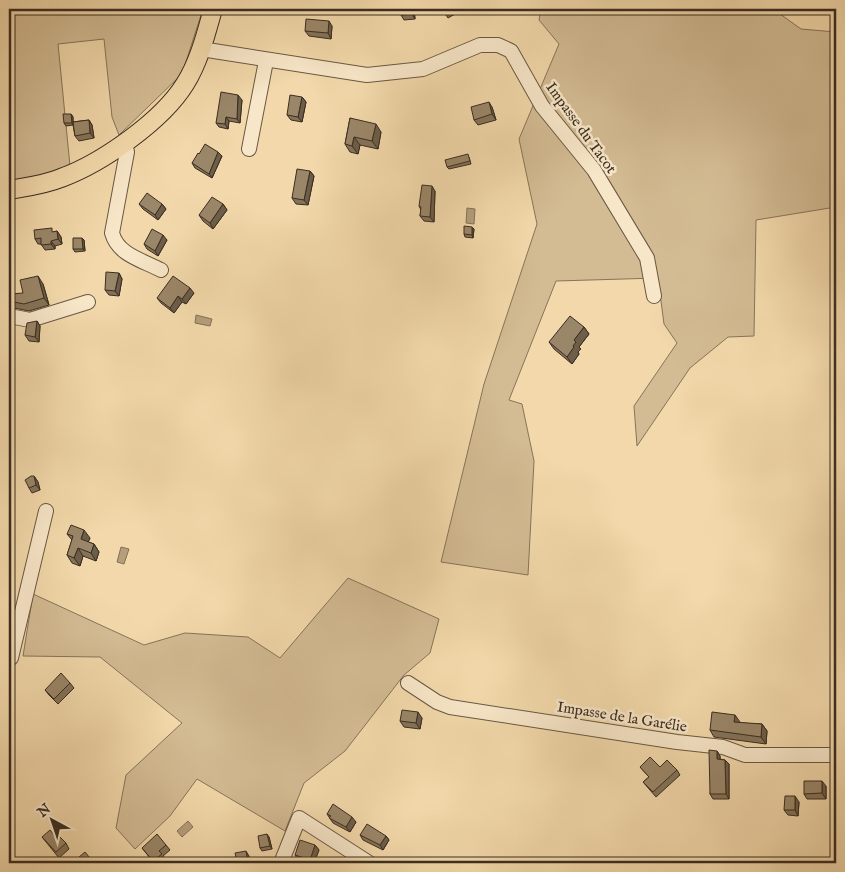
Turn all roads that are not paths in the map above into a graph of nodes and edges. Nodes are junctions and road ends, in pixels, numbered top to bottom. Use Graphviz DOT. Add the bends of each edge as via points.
graph roads {
  1 [pos="213,9"];
  2 [pos="201,49"];
  3 [pos="266,61"];
  4 [pos="124,142"];
  5 [pos="249,148"];
  6 [pos="9,190"];
  7 [pos="161,270"];
  8 [pos="654,296"];
  9 [pos="88,302"];
  10 [pos="9,316"];
  11 [pos="46,511"];
  12 [pos="9,659"];
  13 [pos="408,682"];
  14 [pos="836,755"];
  15 [pos="282,863"];
  16 [pos="369,863"];
  1 -- 2 [label="main road"];
  2 -- 3 [label="street, Impasse du Tacot"];
  2 -- 4 [label="main road" via="177,96 154,121"];
  3 -- 5 [label="street"];
  3 -- 8 [label="street, Impasse du Tacot" via="367,75 423,69 480,45 498,45 511,51 542,106 594,170 648,258"];
  4 -- 6 [label="main road" via="61,178"];
  4 -- 7 [label="street" via="127,152 112,232 114,240 122,250"];
  9 -- 10 [label="street" via="30,320"];
  11 -- 12 [label="street"];
  13 -- 14 [label="street, Impasse de la Garélie" via="450,707 723,747 745,755"];
  15 -- 16 [label="street" via="299,818"];
}
